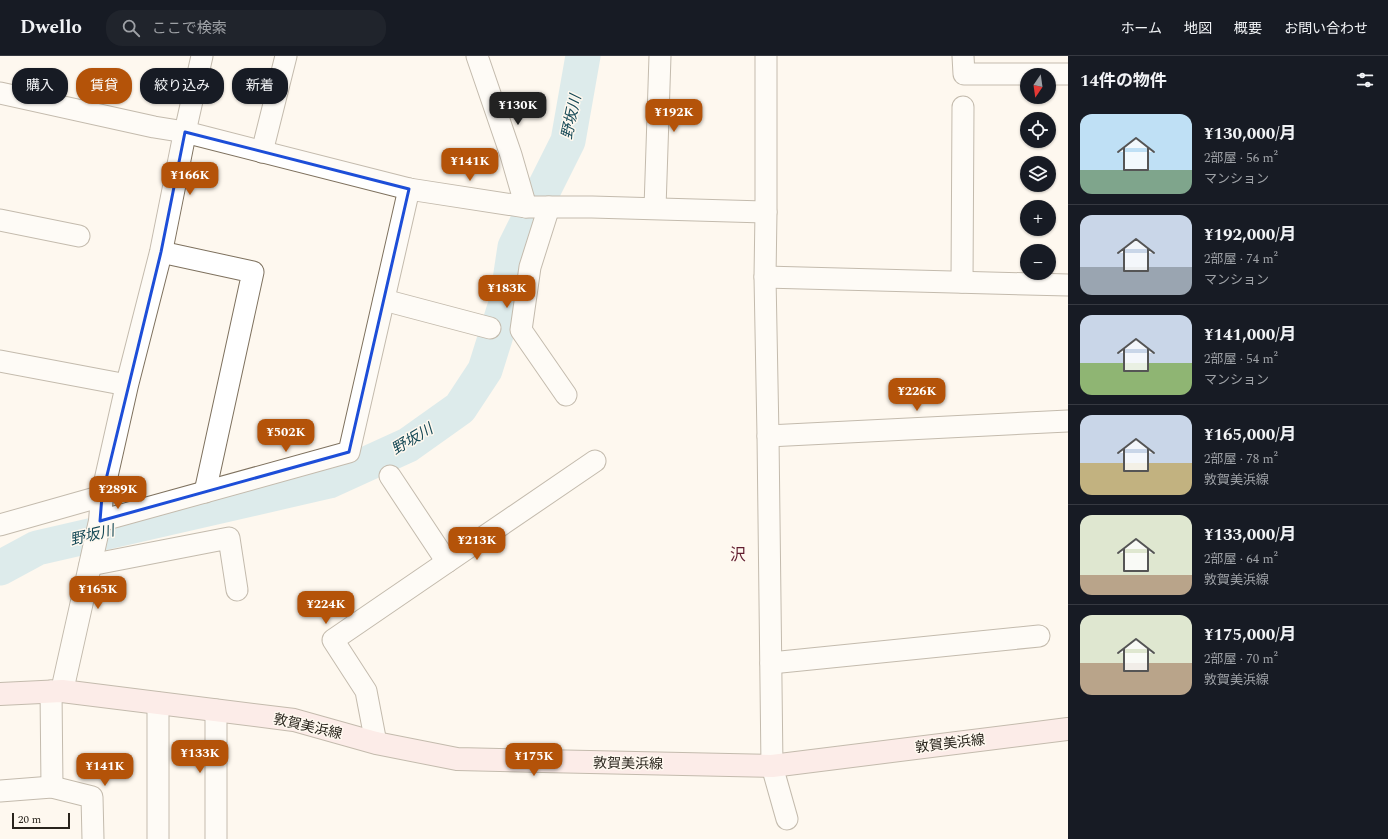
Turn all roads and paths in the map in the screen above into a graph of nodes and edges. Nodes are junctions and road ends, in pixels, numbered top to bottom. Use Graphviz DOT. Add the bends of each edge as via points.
graph roads {
  1 [pos="202,56"];
  2 [pos="286,56"];
  3 [pos="477,56"];
  4 [pos="660,56"];
  5 [pos="766,56"];
  6 [pos="963,56"];
  7 [pos="1068,74"];
  8 [pos="0,93"];
  9 [pos="963,107"];
  10 [pos="185,132"];
  11 [pos="262,152"];
  12 [pos="408,189"];
  13 [pos="549,207"];
  14 [pos="526,208"];
  15 [pos="655,208"];
  16 [pos="766,212"];
  17 [pos="0,220"];
  18 [pos="79,236"];
  19 [pos="161,252"];
  20 [pos="765,277"];
  21 [pos="962,282"];
  22 [pos="1068,285"];
  23 [pos="384,300"];
  24 [pos="490,328"];
  25 [pos="0,361"];
  26 [pos="127,385"];
  27 [pos="566,395"];
  28 [pos="1068,421"];
  29 [pos="768,436"];
  30 [pos="595,461"];
  31 [pos="390,476"];
  32 [pos="205,492"];
  33 [pos="102,496"];
  34 [pos="100,521"];
  35 [pos="0,525"];
  36 [pos="447,562"];
  37 [pos="90,565"];
  38 [pos="237,590"];
  39 [pos="1039,636"];
  40 [pos="771,663"];
  41 [pos="57,691"];
  42 [pos="0,694"];
  43 [pos="158,703"];
  44 [pos="216,710"];
  45 [pos="1068,729"];
  46 [pos="376,743"];
  47 [pos="772,766"];
  48 [pos="52,787"];
  49 [pos="0,791"];
  50 [pos="787,819"];
  51 [pos="92,839"];
  52 [pos="158,839"];
  53 [pos="216,839"];
  1 -- 10 [label="street"];
  2 -- 11 [label="street"];
  3 -- 14 [label="street"];
  4 -- 15 [label="street"];
  5 -- 16 [label="street"];
  6 -- 7 [label="street" via="964,74"];
  8 -- 10 [label="street"];
  9 -- 21 [label="street"];
  10 -- 11 [label="street"];
  10 -- 19 [label="street"];
  11 -- 12 [label="street"];
  12 -- 14 [label="street"];
  12 -- 23 [label="street"];
  13 -- 14 [label="street"];
  13 -- 15 [label="street"];
  13 -- 27 [label="street" via="530,267 521,330"];
  15 -- 16 [label="street"];
  16 -- 20 [label="street"];
  17 -- 18 [label="street"];
  19 -- 26 [label="street"];
  19 -- 32 [label="street" via="253,272"];
  20 -- 21 [label="street"];
  20 -- 29 [label="street"];
  21 -- 22 [label="street"];
  23 -- 24 [label="street"];
  23 -- 32 [label="street" via="349,452"];
  25 -- 26 [label="street"];
  26 -- 33 [label="street"];
  28 -- 29 [label="street"];
  29 -- 40 [label="street"];
  30 -- 36 [label="street"];
  31 -- 36 [label="street"];
  32 -- 34 [label="street"];
  33 -- 34 [label="street"];
  33 -- 35 [label="street"];
  34 -- 37 [label="street"];
  36 -- 46 [label="street" via="333,640 366,691"];
  37 -- 38 [label="street" via="229,538"];
  37 -- 41 [label="street"];
  39 -- 40 [label="street"];
  40 -- 47 [label="street"];
  41 -- 42 [label="main road, 敦賀美浜線"];
  41 -- 43 [label="main road, 敦賀美浜線"];
  41 -- 48 [label="street"];
  43 -- 44 [label="main road, 敦賀美浜線"];
  43 -- 52 [label="street"];
  44 -- 46 [label="main road, 敦賀美浜線" via="294,720"];
  44 -- 53 [label="street"];
  45 -- 47 [label="main road, 敦賀美浜線"];
  46 -- 47 [label="main road, 敦賀美浜線" via="456,759"];
  47 -- 50 [label="street"];
  48 -- 49 [label="street"];
  48 -- 51 [label="street" via="92,798"];
}
